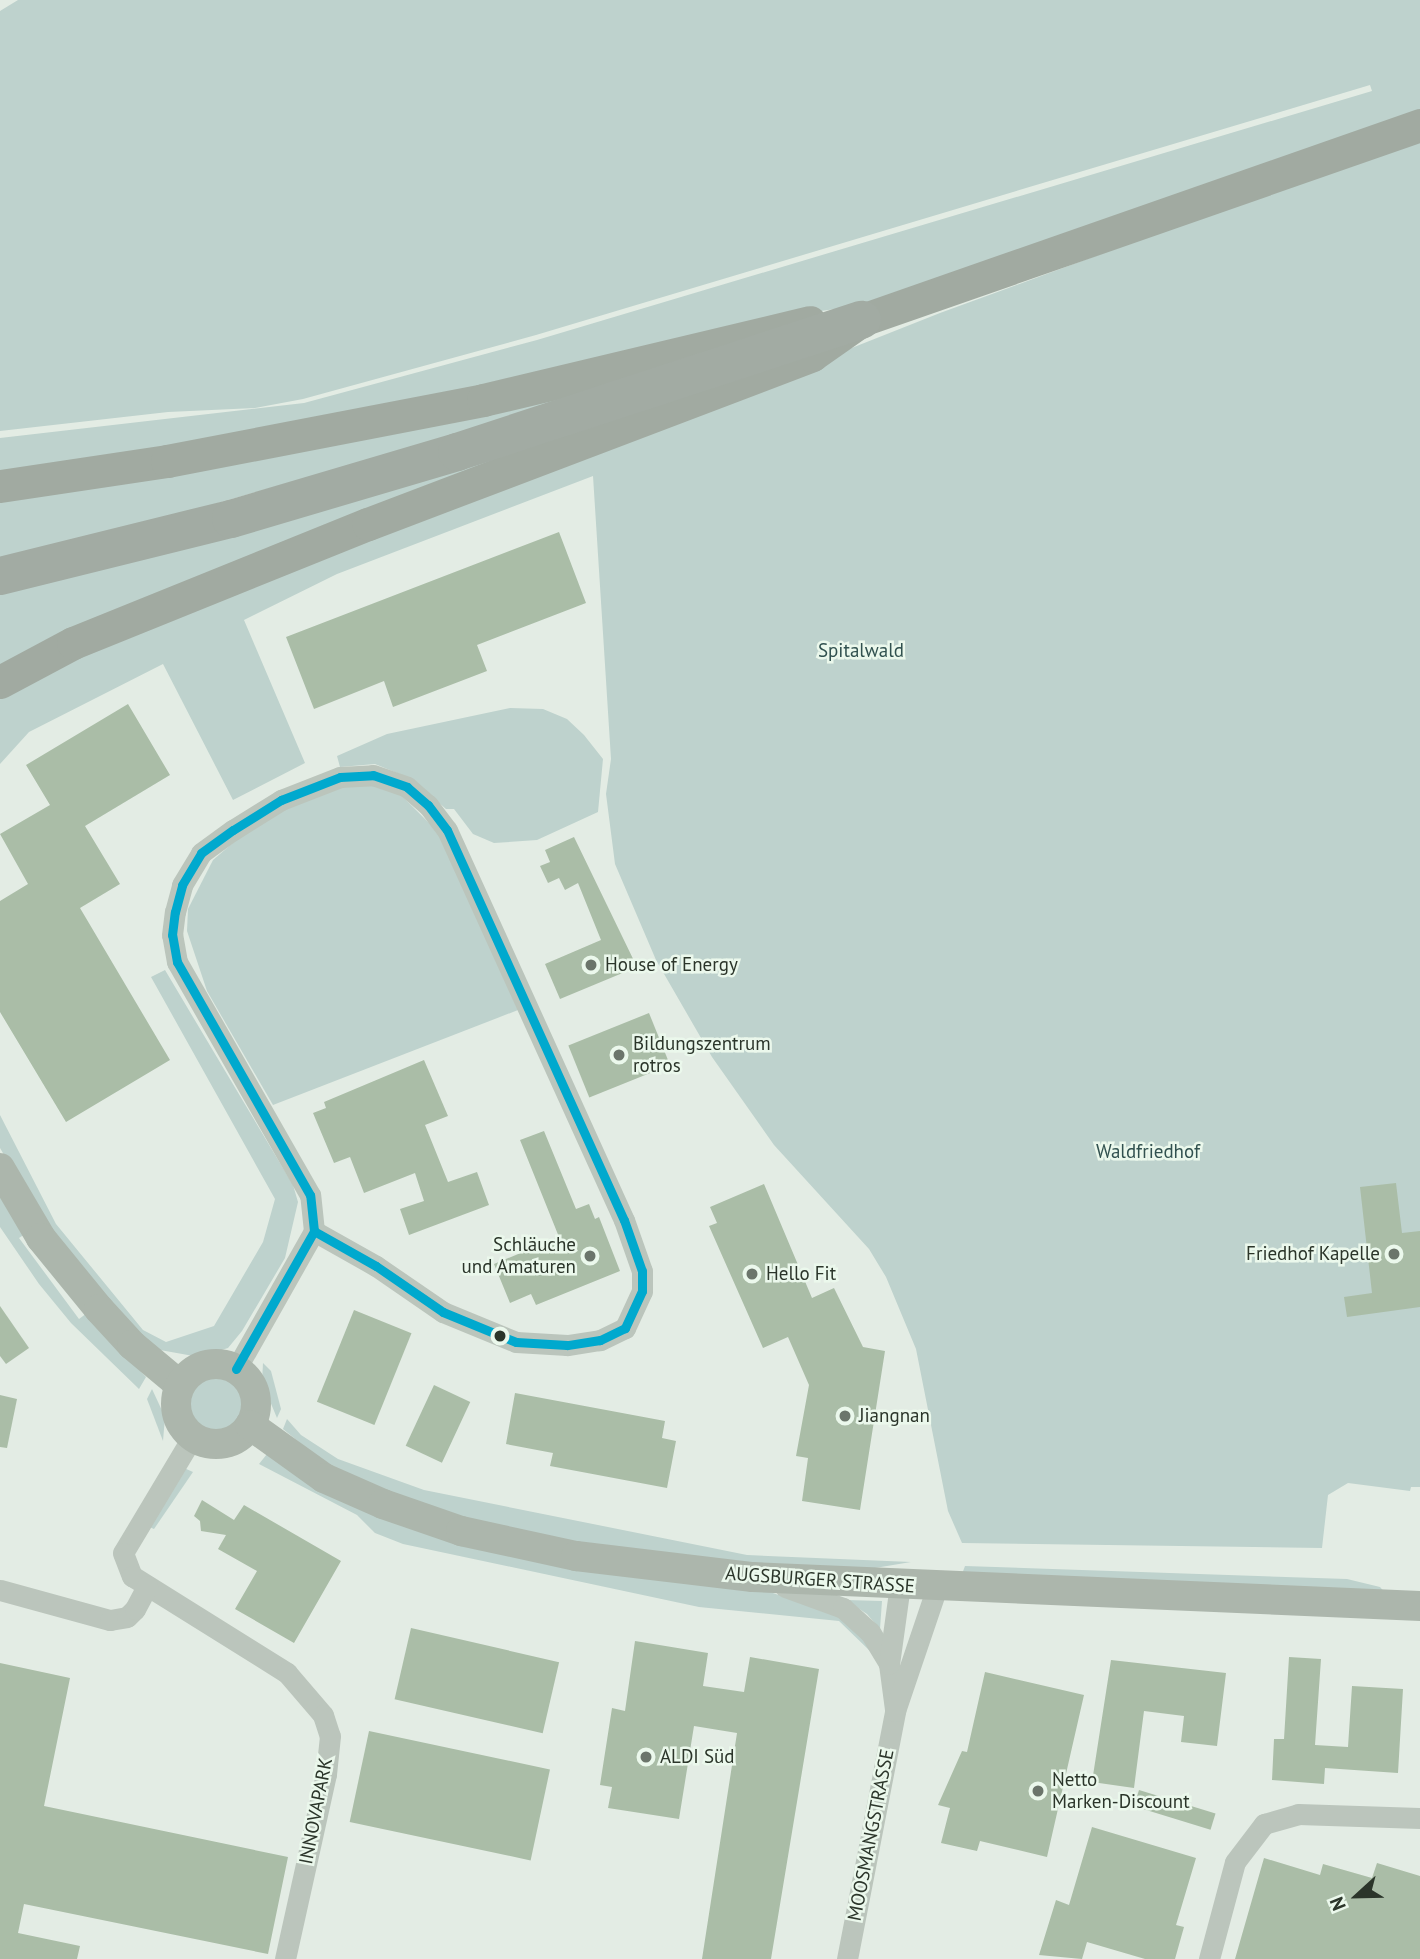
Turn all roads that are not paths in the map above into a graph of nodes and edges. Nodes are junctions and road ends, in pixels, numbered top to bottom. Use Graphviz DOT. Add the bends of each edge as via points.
graph roads {
  1 [pos="1420,125"];
  2 [pos="862,320"];
  3 [pos="0,486"];
  4 [pos="0,576"];
  5 [pos="0,682"];
  6 [pos="0,1168"];
  7 [pos="314,1231"];
  8 [pos="236,1369"];
  9 [pos="180,1385"];
  10 [pos="250,1424"];
  11 [pos="193,1436"];
  12 [pos="753,1577"];
  13 [pos="900,1585"];
  14 [pos="147,1586"];
  15 [pos="937,1587"];
  16 [pos="0,1590"];
  17 [pos="1420,1606"];
  18 [pos="889,1664"];
  19 [pos="895,1711"];
  20 [pos="1420,1818"];
  21 [pos="285,1959"];
  22 [pos="847,1959"];
  23 [pos="1209,1959"];
  1 -- 2 [label="main road"];
  2 -- 3 [label="main road" via="803,322 456,406 167,461"];
  2 -- 4 [label="highway" via="457,452 231,519"];
  2 -- 5 [label="main road" via="812,355 355,529 73,643"];
  6 -- 9 [label="main road" via="41,1238 99,1309 132,1345"];
  7 -- 7 [label="street" via="310,1195 177,962 172,935 182,885 201,853 281,800 340,776 373,775 407,788 447,830 620,1209 636,1252 642,1291 625,1328 600,1340 567,1345 516,1342 443,1312"];
  7 -- 8 [label="street"];
  8 -- 9 [label="main road" via="205,1365"];
  8 -- 10 [label="main road" via="255,1394"];
  9 -- 11 [label="main road" via="177,1413"];
  10 -- 11 [label="main road" via="239,1437 224,1443"];
  10 -- 12 [label="main road, AUGSBURGER STRASSE" via="324,1478 461,1531 576,1556"];
  11 -- 14 [label="street, INNOVAPARK" via="123,1553 132,1576"];
  12 -- 13 [label="main road, AUGSBURGER STRASSE"];
  12 -- 18 [label="street, MOOSMANGSTRASSE" via="843,1608 870,1632"];
  13 -- 15 [label="main road, AUGSBURGER STRASSE"];
  13 -- 18 [label="street, MOOSMANGSTRASSE"];
  14 -- 16 [label="street" via="127,1617 110,1620"];
  14 -- 21 [label="street, INNOVAPARK" via="287,1673 323,1715 330,1735 326,1774"];
  15 -- 17 [label="main road, AUGSBURGER STRASSE"];
  15 -- 19 [label="street, MOOSMANGSTRASSE"];
  18 -- 19 [label="street, MOOSMANGSTRASSE"];
  19 -- 22 [label="street, MOOSMANGSTRASSE"];
  20 -- 23 [label="street" via="1298,1814 1264,1824 1235,1862"];
}
